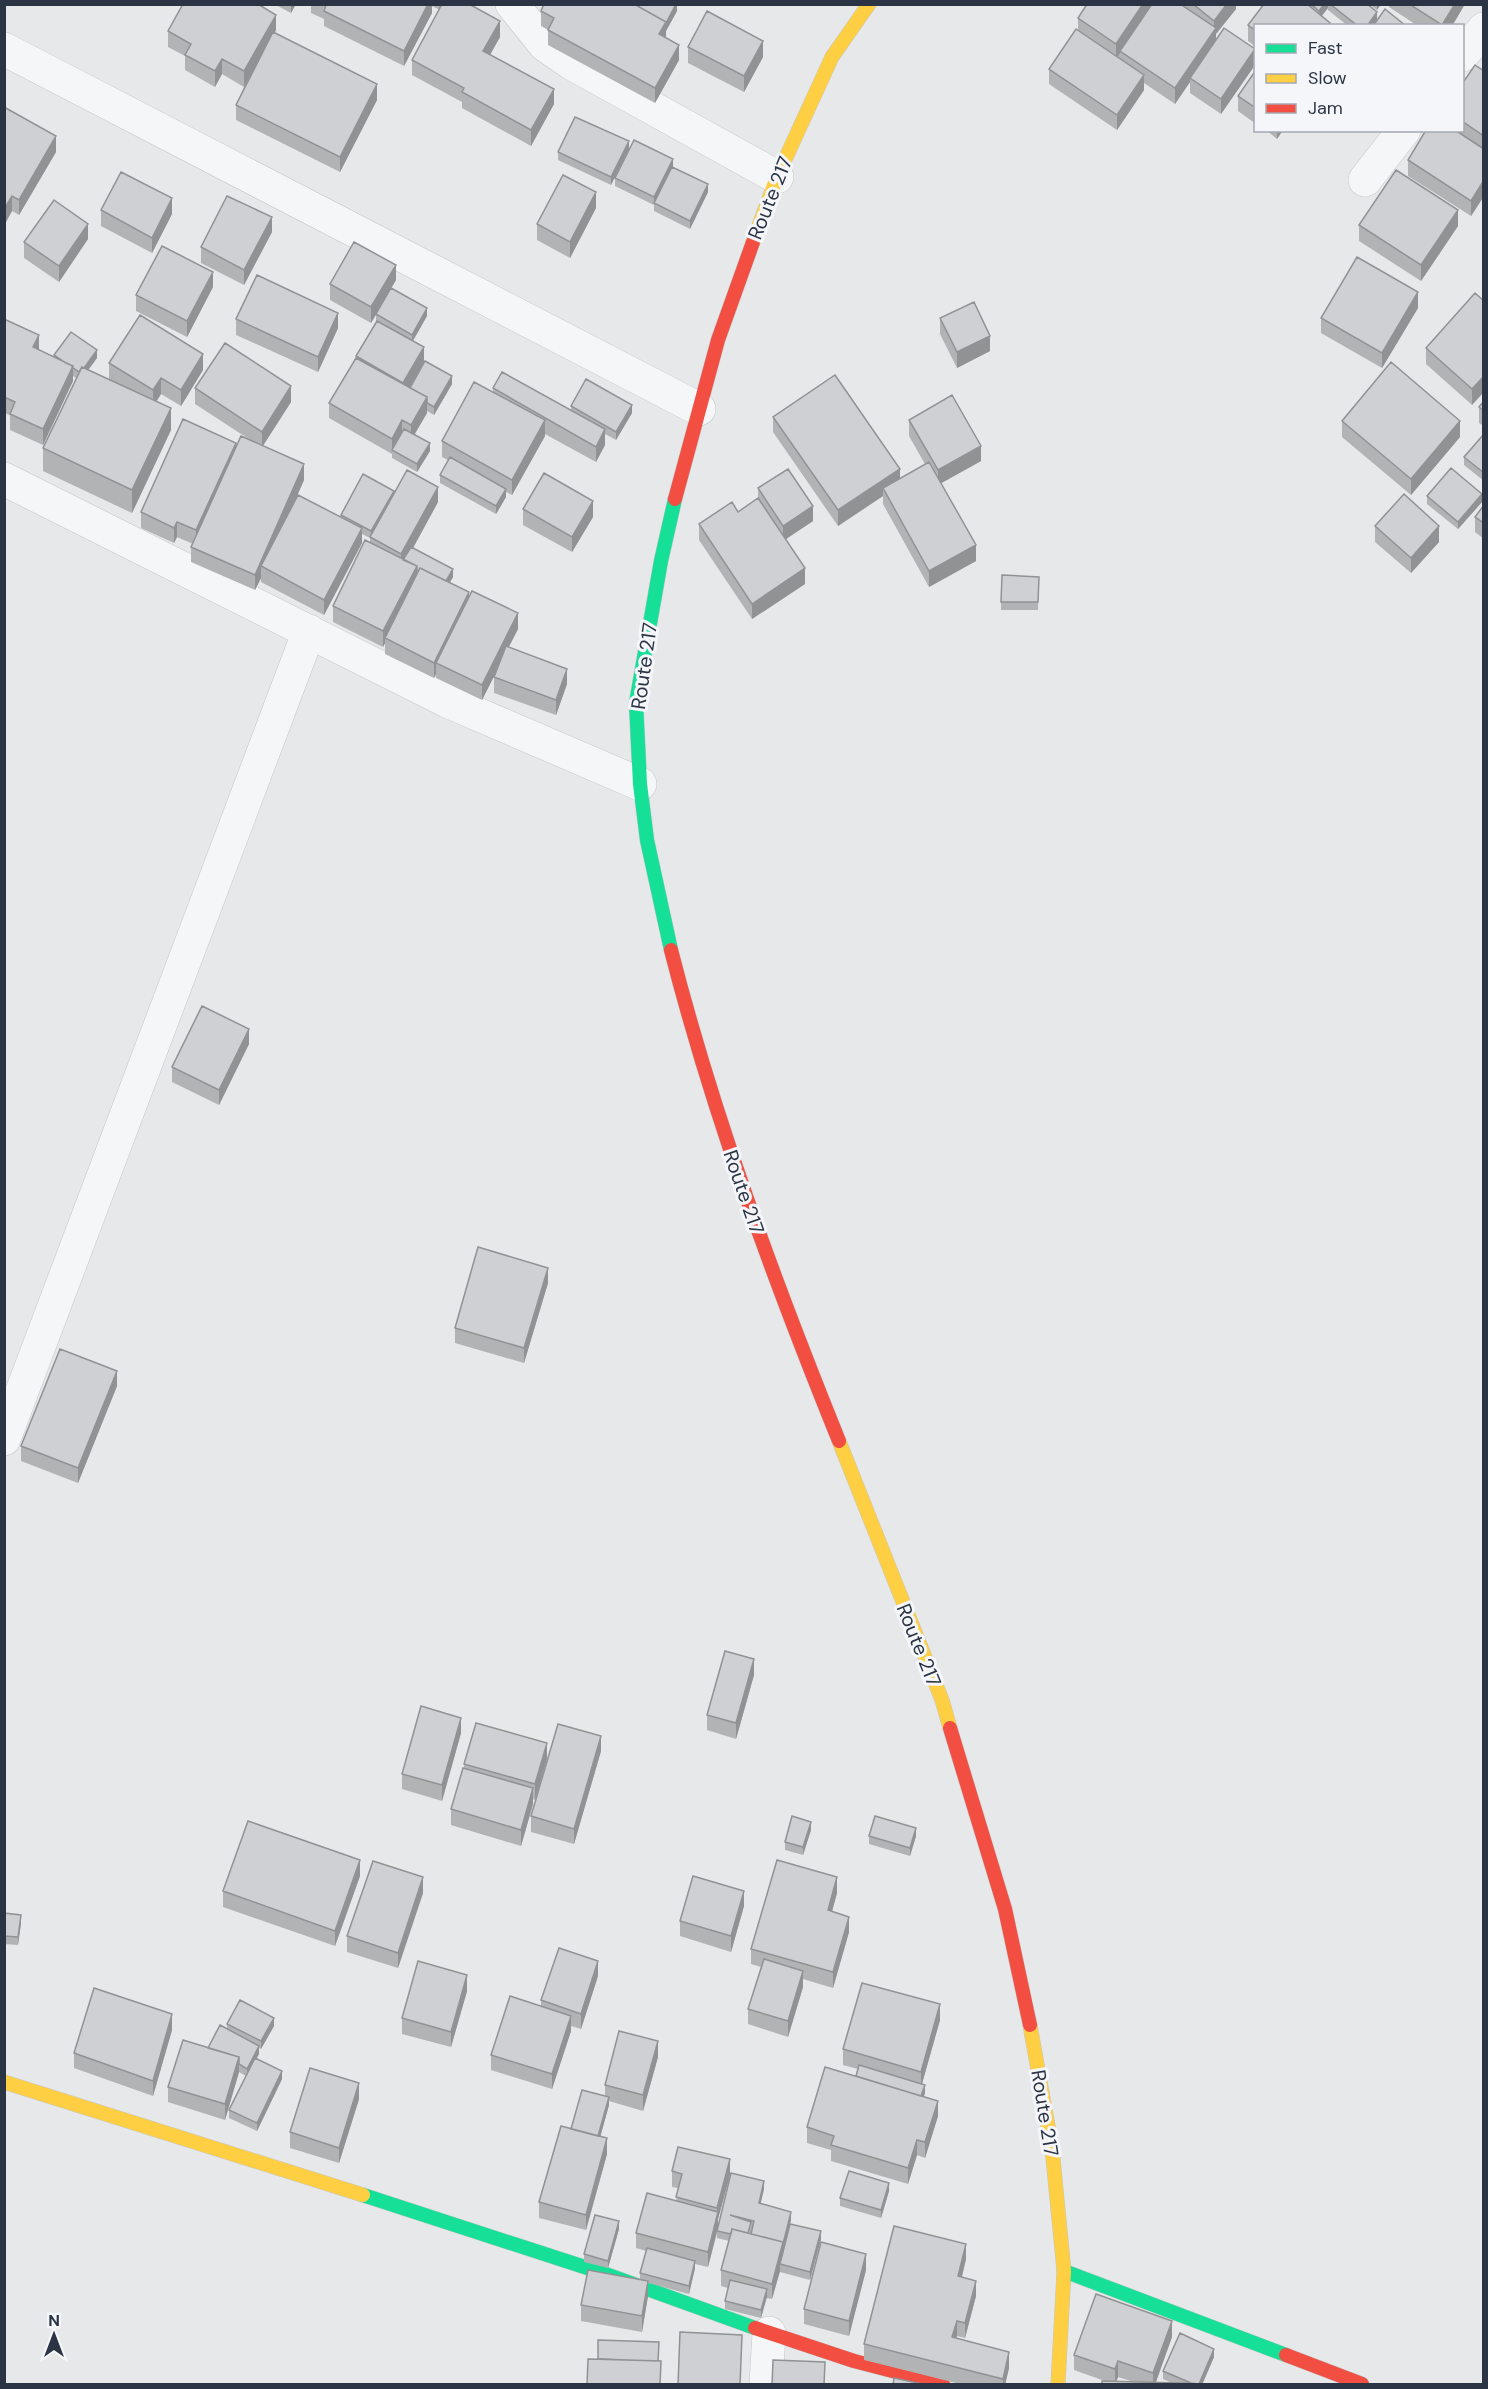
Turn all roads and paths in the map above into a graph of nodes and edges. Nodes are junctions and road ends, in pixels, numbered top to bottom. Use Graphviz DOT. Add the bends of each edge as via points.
graph roads {
  1 [pos="512,4"];
  2 [pos="869,4"];
  3 [pos="4,49"];
  4 [pos="1402,132"];
  5 [pos="777,177"];
  6 [pos="1365,180"];
  7 [pos="699,409"];
  8 [pos="4,479"];
  9 [pos="309,631"];
  10 [pos="640,784"];
  11 [pos="4,1439"];
  12 [pos="4,2082"];
  13 [pos="1064,2271"];
  14 [pos="769,2333"];
  15 [pos="766,2385"];
  16 [pos="943,2385"];
  17 [pos="1058,2385"];
  18 [pos="1362,2385"];
  1 -- 5 [label="street" via="545,45 571,63"];
  2 -- 5 [label="main road, Route 217" via="832,57"];
  3 -- 7 [label="street"];
  4 -- 6 [label="street"];
  5 -- 7 [label="main road, Route 217" via="722,330"];
  7 -- 10 [label="main road, Route 217" via="663,550 636,703"];
  8 -- 9 [label="street"];
  9 -- 10 [label="street" via="447,701"];
  9 -- 11 [label="street"];
  10 -- 13 [label="main road, Route 217" via="662,915 692,1033 735,1168 778,1289 942,1700 1005,1909 1052,2148"];
  12 -- 14 [label="main road" via="603,2273"];
  13 -- 17 [label="main road, Route 217"];
  13 -- 18 [label="main road"];
  14 -- 15 [label="street"];
  14 -- 16 [label="main road"];
}
